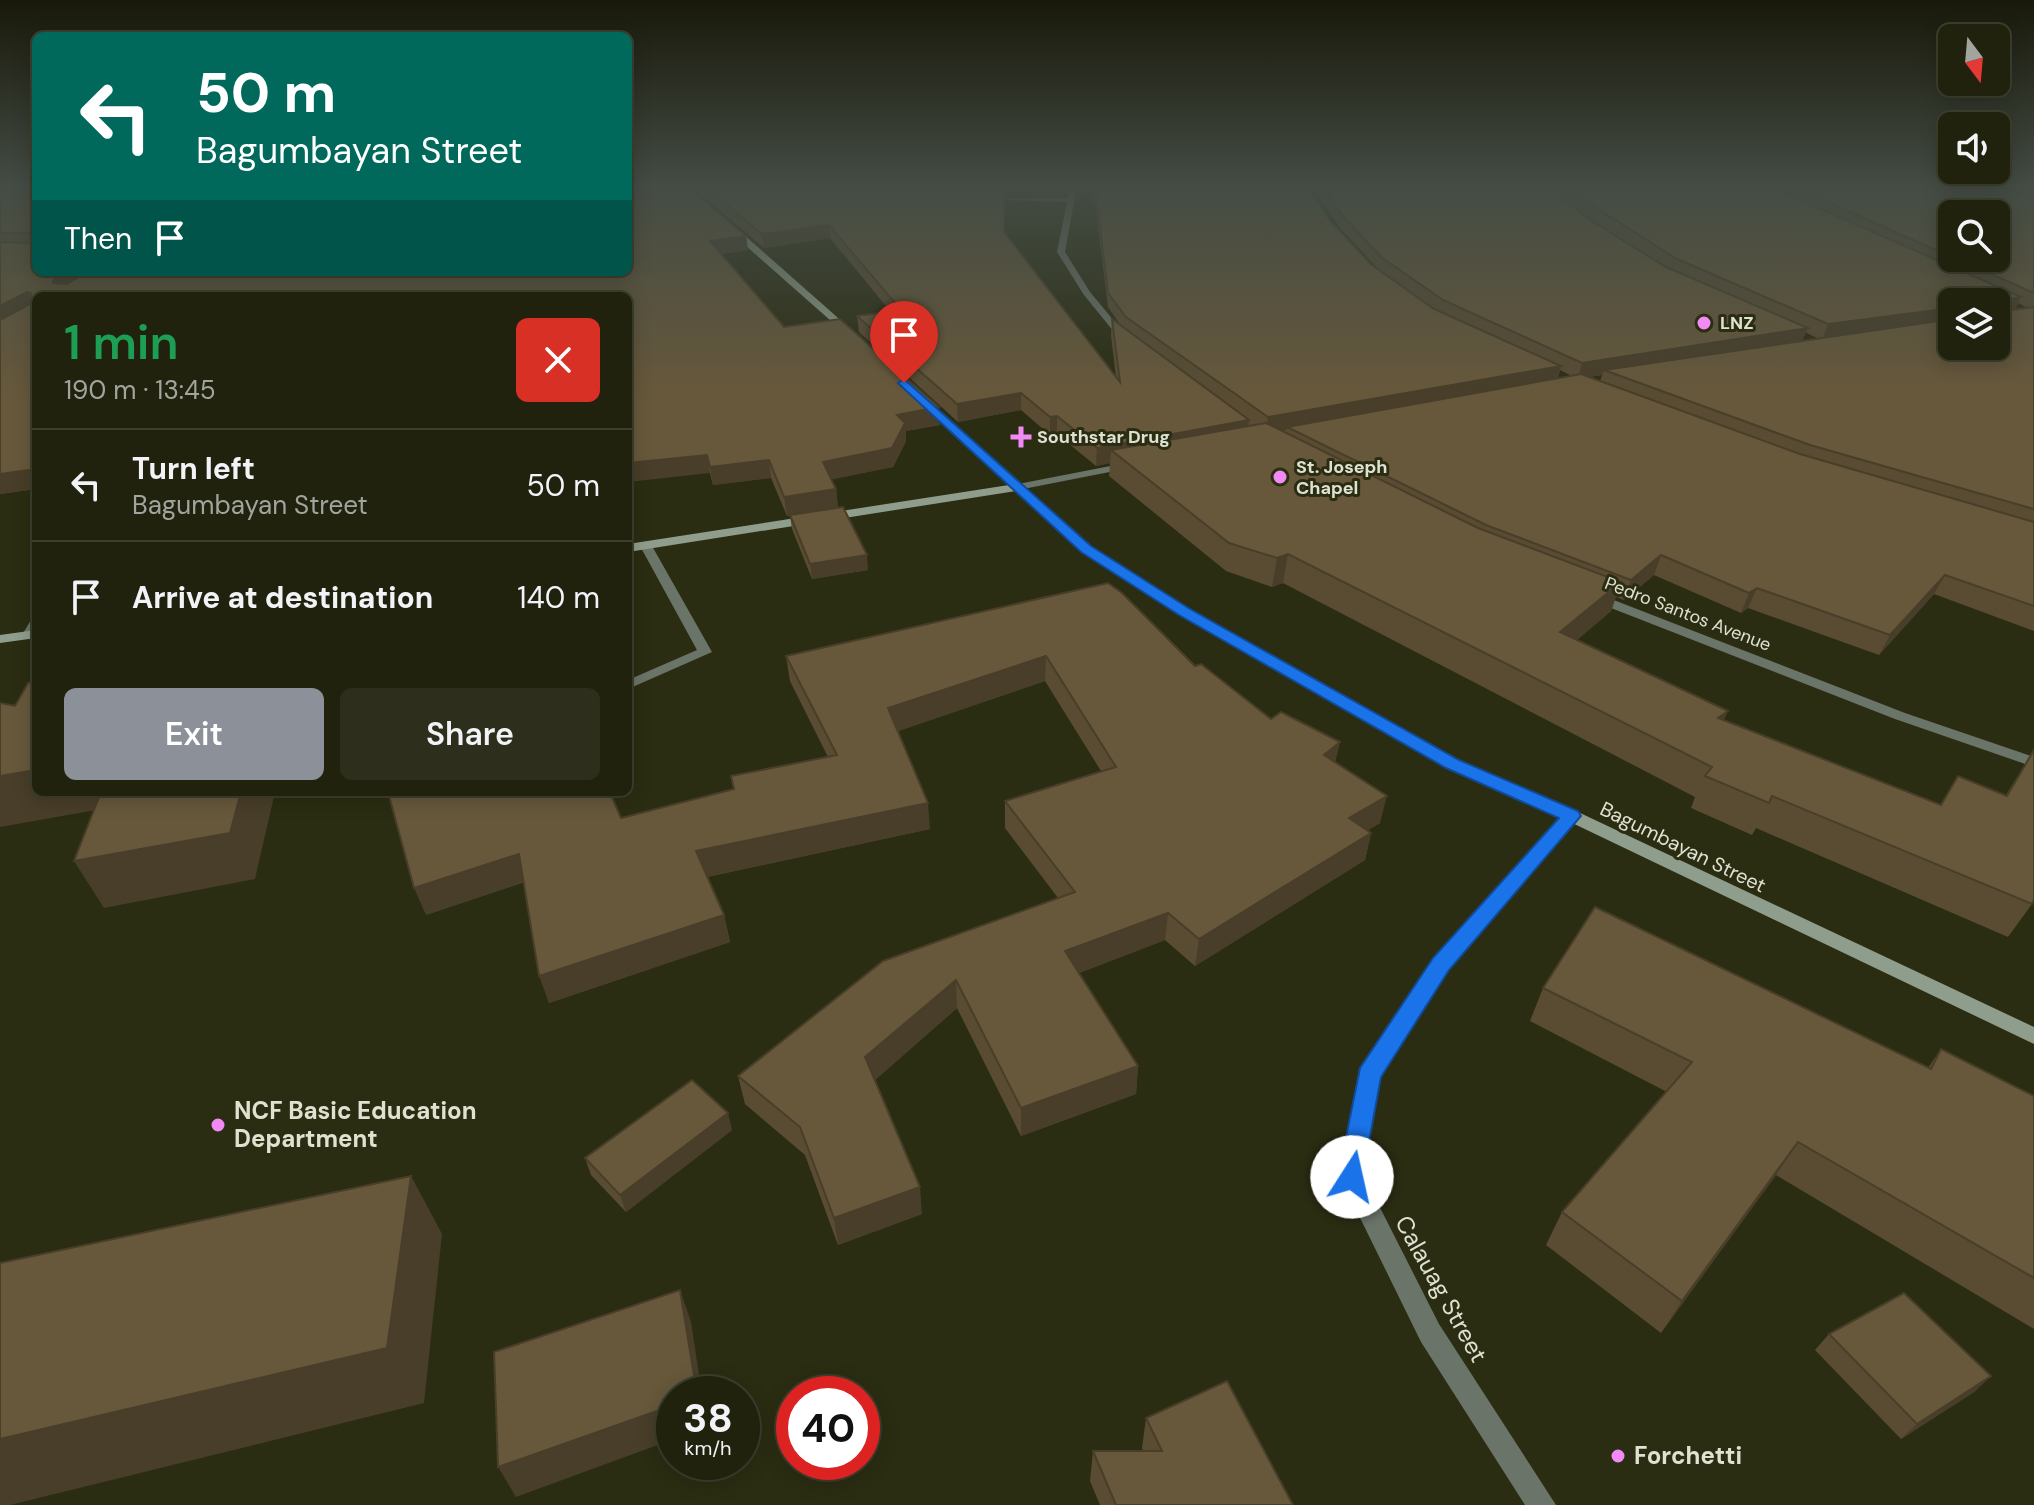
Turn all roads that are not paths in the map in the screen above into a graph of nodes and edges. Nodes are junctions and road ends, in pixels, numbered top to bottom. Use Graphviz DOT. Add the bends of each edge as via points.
graph roads {
  1 [pos="762,255"];
  2 [pos="1063,255"];
  3 [pos="859,342"];
  4 [pos="1131,344"];
  5 [pos="915,393"];
  6 [pos="1137,464"];
  7 [pos="1018,487"];
  8 [pos="646,546"];
  9 [pos="632,548"];
  10 [pos="1578,590"];
  11 [pos="32,631"];
  12 [pos="0,639"];
  13 [pos="632,683"];
  14 [pos="2034,762"];
  15 [pos="1572,816"];
  16 [pos="2034,1036"];
  17 [pos="1542,1505"];
  1 -- 3 [label="main road"];
  2 -- 4 [label="street" via="1103,314"];
  5 -- 7 [label="main road, Bagumbayan Street"];
  6 -- 7 [label="street"];
  7 -- 8 [label="main road"];
  7 -- 15 [label="main road, Bagumbayan Street" via="1086,549 1185,612 1453,764"];
  8 -- 9 [label="main road"];
  8 -- 13 [label="street" via="705,652"];
  10 -- 14 [label="street, Pedro Santos Avenue" via="1900,716"];
  11 -- 12 [label="main road"];
  15 -- 16 [label="main road, Bagumbayan Street"];
  15 -- 17 [label="street, Calauag Street" via="1441,964 1369,1075 1352,1177 1430,1333"];
}
